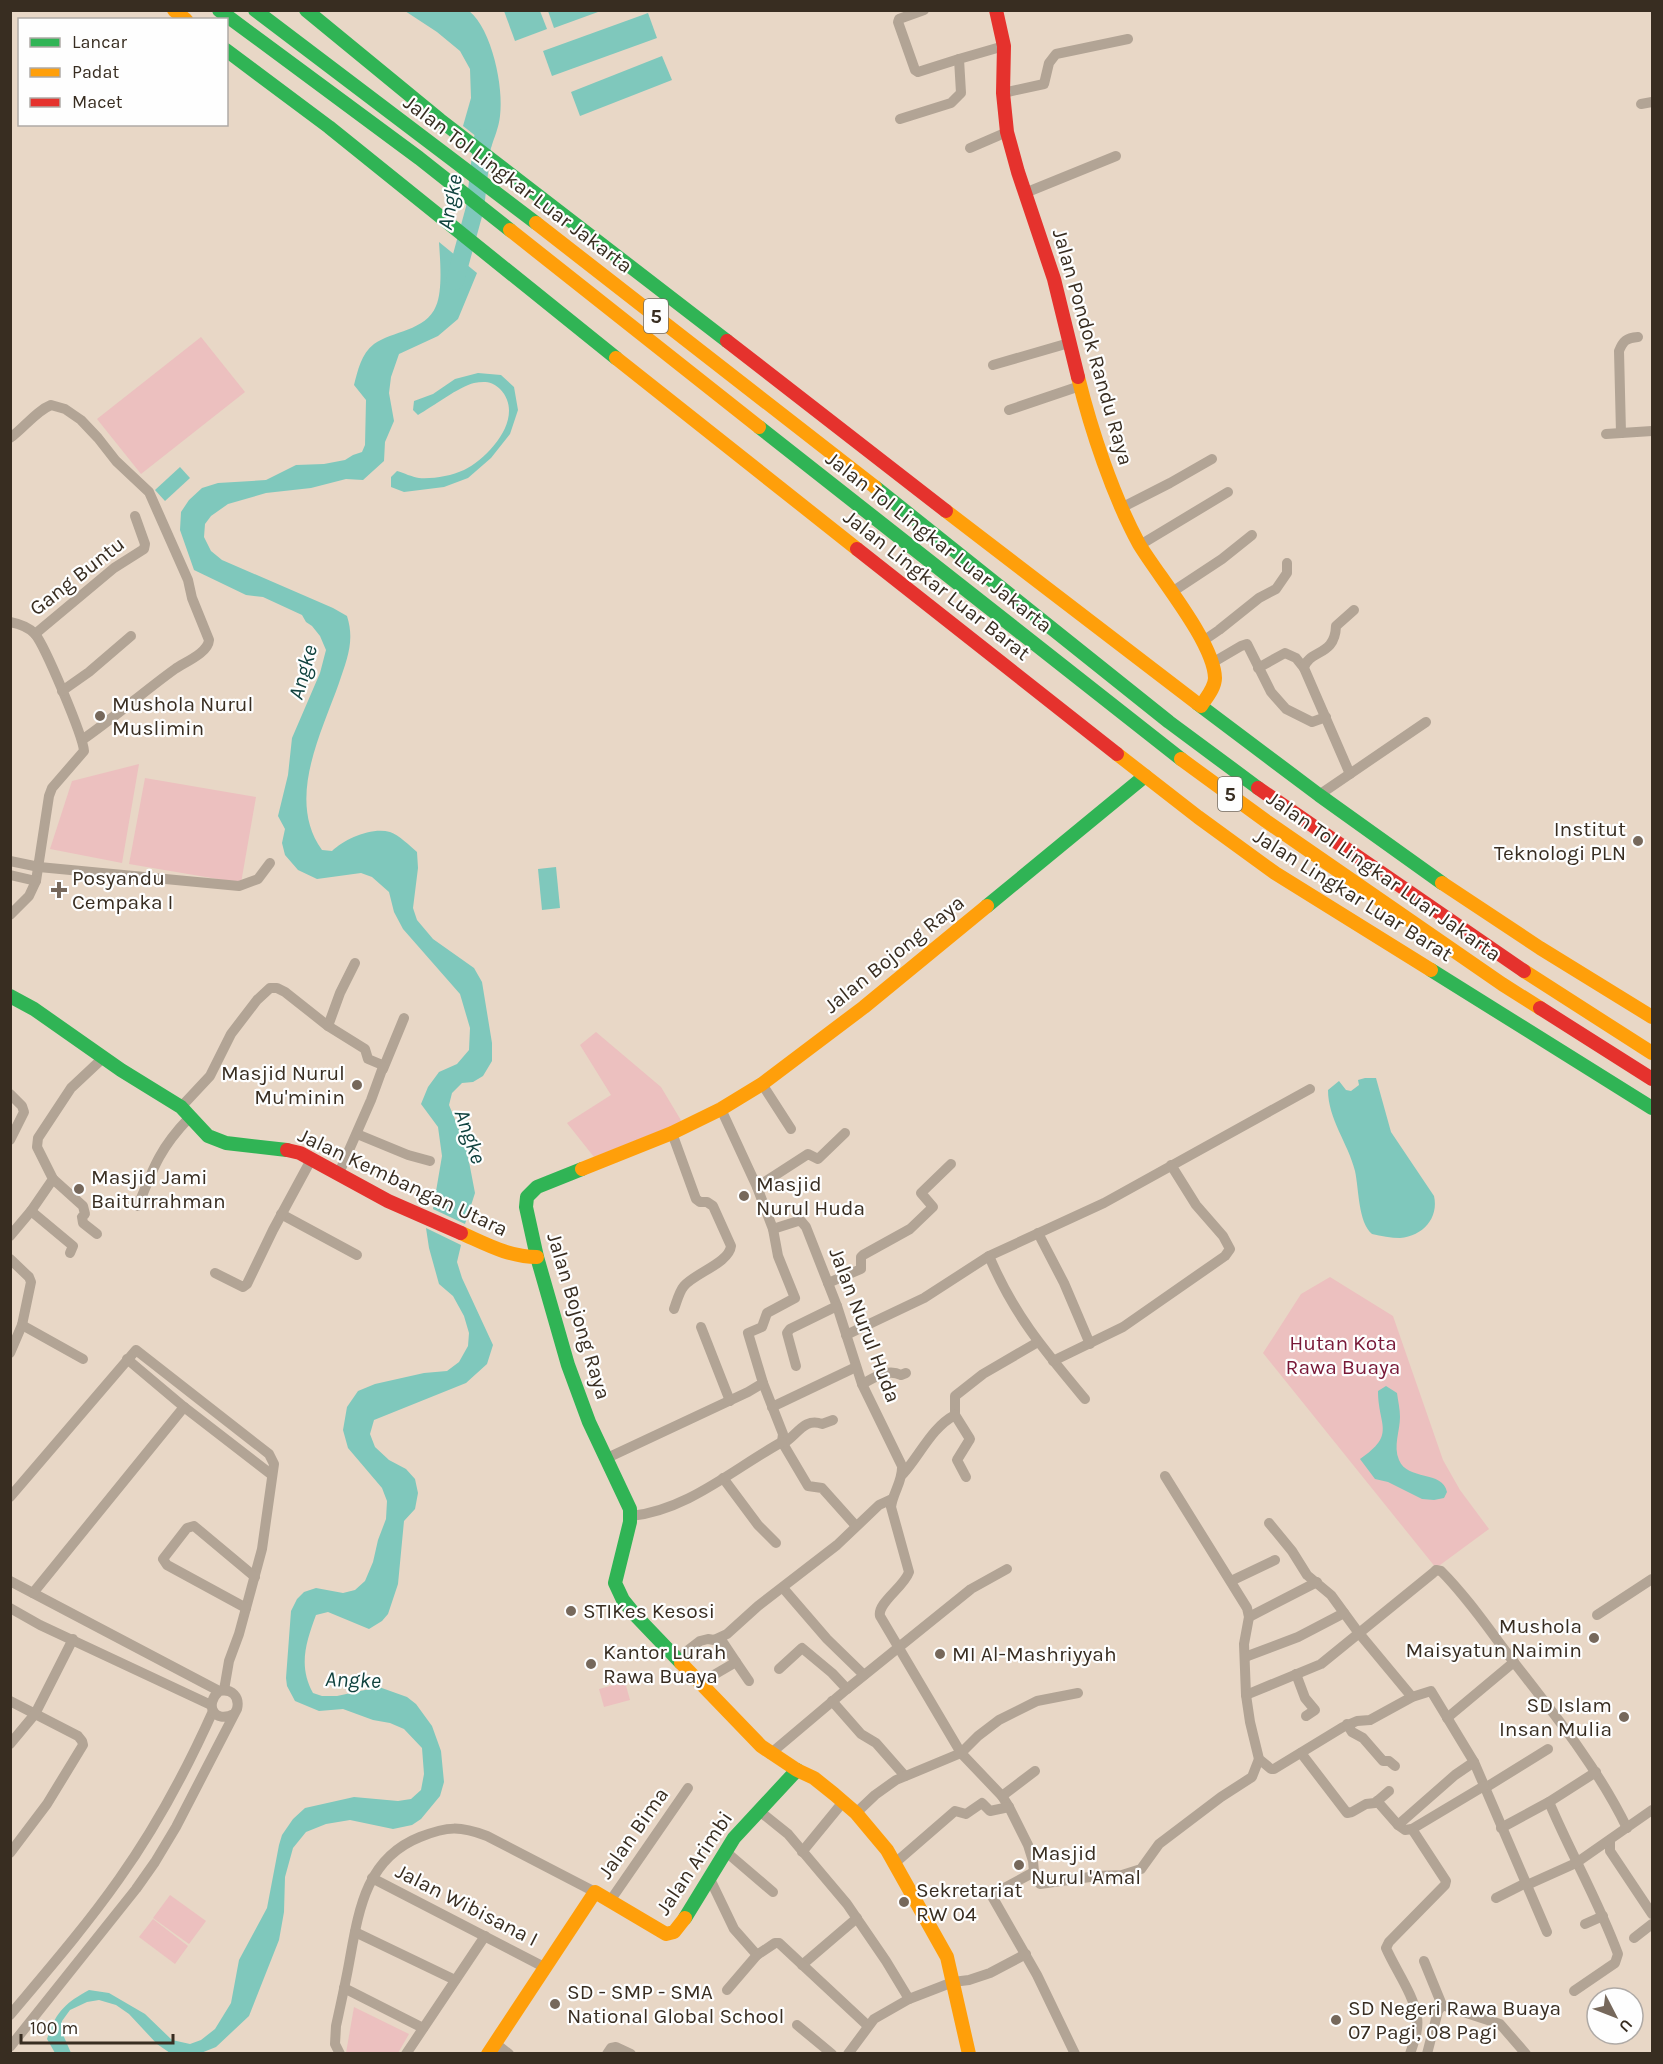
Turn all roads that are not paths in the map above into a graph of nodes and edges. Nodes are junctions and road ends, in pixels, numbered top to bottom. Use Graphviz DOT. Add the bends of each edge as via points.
graph roads {
  1 [pos="219,10"];
  2 [pos="255,10"];
  3 [pos="306,10"];
  4 [pos="924,10"];
  5 [pos="996,10"];
  6 [pos="1128,39"];
  7 [pos="1004,46"];
  8 [pos="228,51"];
  9 [pos="959,59"];
  10 [pos="1004,93"];
  11 [pos="1653,102"];
  12 [pos="1641,104"];
  13 [pos="900,119"];
  14 [pos="1007,132"];
  15 [pos="970,148"];
  16 [pos="1116,156"];
  17 [pos="1025,194"];
  18 [pos="1638,337"];
  19 [pos="1069,343"];
  20 [pos="993,365"];
  21 [pos="1080,386"];
  22 [pos="1009,410"];
  23 [pos="1653,430"];
  24 [pos="1621,433"];
  25 [pos="1606,434"];
  26 [pos="10,438"];
  27 [pos="1212,459"];
  28 [pos="1227,492"];
  29 [pos="1121,508"];
  30 [pos="135,516"];
  31 [pos="1252,535"];
  32 [pos="1140,545"];
  33 [pos="1287,563"];
  34 [pos="1172,592"];
  35 [pos="1354,610"];
  36 [pos="10,622"];
  37 [pos="35,634"];
  38 [pos="131,636"];
  39 [pos="1203,641"];
  40 [pos="1212,663"];
  41 [pos="1258,668"];
  42 [pos="1304,668"];
  43 [pos="62,690"];
  44 [pos="1202,706"];
  45 [pos="1326,717"];
  46 [pos="1426,722"];
  47 [pos="83,743"];
  48 [pos="1350,774"];
  49 [pos="1144,776"];
  50 [pos="1318,795"];
  51 [pos="10,861"];
  52 [pos="270,863"];
  53 [pos="39,867"];
  54 [pos="10,875"];
  55 [pos="36,881"];
  56 [pos="10,915"];
  57 [pos="355,963"];
  58 [pos="10,996"];
  59 [pos="1653,1017"];
  60 [pos="404,1018"];
  61 [pos="328,1026"];
  62 [pos="1653,1053"];
  63 [pos="103,1058"];
  64 [pos="383,1069"];
  65 [pos="1653,1079"];
  66 [pos="762,1084"];
  67 [pos="1310,1089"];
  68 [pos="10,1094"];
  69 [pos="181,1107"];
  70 [pos="1653,1108"];
  71 [pos="721,1109"];
  72 [pos="189,1118"];
  73 [pos="791,1129"];
  74 [pos="672,1133"];
  75 [pos="845,1133"];
  76 [pos="357,1134"];
  77 [pos="10,1140"];
  78 [pos="312,1158"];
  79 [pos="430,1161"];
  80 [pos="951,1164"];
  81 [pos="1171,1165"];
  82 [pos="339,1173"];
  83 [pos="53,1179"];
  84 [pos="757,1187"];
  85 [pos="138,1206"];
  86 [pos="32,1211"];
  87 [pos="281,1214"];
  88 [pos="13,1229"];
  89 [pos="773,1229"];
  90 [pos="1038,1233"];
  91 [pos="97,1234"];
  92 [pos="70,1253"];
  93 [pos="357,1255"];
  94 [pos="989,1256"];
  95 [pos="537,1257"];
  96 [pos="10,1259"];
  97 [pos="215,1273"];
  98 [pos="828,1283"];
  99 [pos="837,1306"];
  100 [pos="674,1309"];
  101 [pos="22,1325"];
  102 [pos="701,1327"];
  103 [pos="846,1335"];
  104 [pos="1038,1342"];
  105 [pos="1090,1344"];
  106 [pos="10,1353"];
  107 [pos="83,1359"];
  108 [pos="127,1359"];
  109 [pos="1053,1361"];
  110 [pos="796,1366"];
  111 [pos="856,1367"];
  112 [pos="906,1373"];
  113 [pos="763,1383"];
  114 [pos="862,1384"];
  115 [pos="1085,1399"];
  116 [pos="730,1401"];
  117 [pos="184,1407"];
  118 [pos="772,1407"];
  119 [pos="955,1415"];
  120 [pos="833,1420"];
  121 [pos="783,1443"];
  122 [pos="605,1459"];
  123 [pos="903,1474"];
  124 [pos="273,1475"];
  125 [pos="1165,1476"];
  126 [pos="966,1477"];
  127 [pos="723,1478"];
  128 [pos="893,1495"];
  129 [pos="10,1497"];
  130 [pos="631,1516"];
  131 [pos="1269,1523"];
  132 [pos="856,1526"];
  133 [pos="776,1543"];
  134 [pos="1275,1560"];
  135 [pos="1006,1569"];
  136 [pos="255,1577"];
  137 [pos="1653,1578"];
  138 [pos="10,1581"];
  139 [pos="1231,1581"];
  140 [pos="1317,1582"];
  141 [pos="783,1588"];
  142 [pos="33,1593"];
  143 [pos="10,1608"];
  144 [pos="246,1608"];
  145 [pos="1344,1613"];
  146 [pos="1597,1615"];
  147 [pos="1249,1617"];
  148 [pos="1358,1632"];
  149 [pos="720,1638"];
  150 [pos="73,1639"];
  151 [pos="898,1648"];
  152 [pos="678,1658"];
  153 [pos="1245,1658"];
  154 [pos="736,1662"];
  155 [pos="1514,1662"];
  156 [pos="779,1669"];
  157 [pos="1296,1674"];
  158 [pos="864,1675"];
  159 [pos="749,1681"];
  160 [pos="700,1683"];
  161 [pos="847,1689"];
  162 [pos="221,1690"];
  163 [pos="1078,1693"];
  164 [pos="1246,1695"];
  165 [pos="1412,1697"];
  166 [pos="10,1701"];
  167 [pos="832,1701"];
  168 [pos="212,1708"];
  169 [pos="35,1714"];
  170 [pos="234,1714"];
  171 [pos="1306,1716"];
  172 [pos="1447,1718"];
  173 [pos="1347,1724"];
  174 [pos="10,1744"];
  175 [pos="1548,1749"];
  176 [pos="961,1753"];
  177 [pos="1301,1753"];
  178 [pos="770,1754"];
  179 [pos="1259,1759"];
  180 [pos="1474,1762"];
  181 [pos="1395,1766"];
  182 [pos="798,1770"];
  183 [pos="1035,1771"];
  184 [pos="1596,1772"];
  185 [pos="905,1776"];
  186 [pos="1484,1787"];
  187 [pos="688,1788"];
  188 [pos="1389,1791"];
  189 [pos="1002,1796"];
  190 [pos="1377,1801"];
  191 [pos="843,1802"];
  192 [pos="1549,1802"];
  193 [pos="1009,1807"];
  194 [pos="758,1810"];
  195 [pos="1653,1810"];
  196 [pos="856,1813"];
  197 [pos="1398,1825"];
  198 [pos="1502,1828"];
  199 [pos="1627,1828"];
  200 [pos="1412,1829"];
  201 [pos="1610,1840"];
  202 [pos="725,1851"];
  203 [pos="802,1852"];
  204 [pos="10,1853"];
  205 [pos="895,1863"];
  206 [pos="1576,1863"];
  207 [pos="1034,1872"];
  208 [pos="710,1877"];
  209 [pos="372,1878"];
  210 [pos="1527,1884"];
  211 [pos="595,1892"];
  212 [pos="773,1892"];
  213 [pos="1496,1898"];
  214 [pos="610,1901"];
  215 [pos="1653,1914"];
  216 [pos="1603,1916"];
  217 [pos="857,1918"];
  218 [pos="1585,1924"];
  219 [pos="1653,1924"];
  220 [pos="355,1932"];
  221 [pos="1547,1932"];
  222 [pos="485,1936"];
  223 [pos="1635,1938"];
  224 [pos="1026,1954"];
  225 [pos="757,1955"];
  226 [pos="1424,1961"];
  227 [pos="802,1965"];
  228 [pos="544,1967"];
  229 [pos="455,1980"];
  230 [pos="953,1982"];
  231 [pos="344,1988"];
  232 [pos="727,1990"];
  233 [pos="1574,1991"];
  234 [pos="909,1999"];
  235 [pos="1442,2005"];
  236 [pos="10,2015"];
  237 [pos="797,2025"];
  238 [pos="867,2025"];
  239 [pos="423,2028"];
  240 [pos="10,2048"];
  241 [pos="491,2048"];
  242 [pos="1431,2053"];
  243 [pos="340,2054"];
  244 [pos="406,2054"];
  245 [pos="509,2054"];
  246 [pos="607,2054"];
  247 [pos="631,2054"];
  248 [pos="832,2054"];
  249 [pos="848,2054"];
  250 [pos="969,2054"];
  251 [pos="1075,2054"];
  252 [pos="1410,2054"];
  253 [pos="1526,2054"];
  1 -- 65 [label="main road, Jalan Tol Lingkar Luar Jakarta / 5" via="428,165 1155,740 1492,977"];
  2 -- 62 [label="main road, Jalan Tol Lingkar Luar Jakarta / 5" via="828,450 1250,783 1512,963"];
  3 -- 44 [label="main road" via="444,123"];
  4 -- 9 [label="street" via="898,22 915,71"];
  5 -- 7 [label="main road, Jalan Pondok Randu Raya"];
  6 -- 10 [label="street" via="1060,52 1049,63 1044,84"];
  7 -- 9 [label="street"];
  7 -- 10 [label="main road, Jalan Pondok Randu Raya"];
  8 -- 49 [label="main road, Jalan Lingkar Luar Barat" via="329,127"];
  9 -- 13 [label="street" via="961,93 957,98"];
  10 -- 14 [label="main road, Jalan Pondok Randu Raya"];
  11 -- 12 [label="street"];
  14 -- 15 [label="street"];
  14 -- 17 [label="main road, Jalan Pondok Randu Raya"];
  16 -- 17 [label="street"];
  17 -- 19 [label="main road, Jalan Pondok Randu Raya" via="1054,279"];
  18 -- 24 [label="street" via="1628,338 1619,351"];
  19 -- 20 [label="street"];
  19 -- 21 [label="main road, Jalan Pondok Randu Raya"];
  21 -- 22 [label="street"];
  21 -- 29 [label="main road, Jalan Pondok Randu Raya"];
  23 -- 24 [label="street"];
  24 -- 25 [label="street"];
  26 -- 47 [label="street" via="51,405 81,420 149,492 188,580 209,640 205,648"];
  27 -- 29 [label="street"];
  28 -- 32 [label="street"];
  29 -- 32 [label="main road, Jalan Pondok Randu Raya"];
  30 -- 37 [label="street, Gang Buntu" via="144,549 114,568"];
  31 -- 34 [label="street"];
  32 -- 34 [label="main road, Jalan Pondok Randu Raya"];
  33 -- 39 [label="street" via="1286,575 1276,589"];
  34 -- 39 [label="main road, Jalan Pondok Randu Raya"];
  35 -- 42 [label="street" via="1336,626 1336,638 1305,662"];
  36 -- 37 [label="street"];
  37 -- 43 [label="street"];
  38 -- 43 [label="street"];
  39 -- 40 [label="main road, Jalan Pondok Randu Raya"];
  40 -- 41 [label="street" via="1247,644"];
  40 -- 44 [label="main road, Jalan Pondok Randu Raya" via="1213,687"];
  41 -- 42 [label="street" via="1286,653"];
  41 -- 45 [label="street" via="1271,692 1287,709 1312,722"];
  42 -- 45 [label="street"];
  43 -- 47 [label="street"];
  44 -- 50 [label="main road"];
  45 -- 48 [label="street"];
  46 -- 48 [label="street"];
  47 -- 53 [label="street" via="81,756 49,796"];
  48 -- 50 [label="street"];
  49 -- 66 [label="main road, Jalan Bojong Raya" via="864,1007"];
  49 -- 70 [label="main road, Jalan Lingkar Luar Barat" via="1275,873"];
  50 -- 59 [label="main road" via="1440,882"];
  51 -- 53 [label="street"];
  52 -- 53 [label="street" via="258,879 239,886"];
  53 -- 55 [label="street"];
  54 -- 55 [label="street"];
  55 -- 56 [label="street" via="29,896"];
  57 -- 61 [label="street"];
  58 -- 63 [label="main road, Jalan Kembangan Utara"];
  60 -- 64 [label="street"];
  61 -- 64 [label="street" via="365,1049 368,1059"];
  61 -- 69 [label="street" via="285,992 270,988 231,1034 207,1080"];
  63 -- 69 [label="main road, Jalan Kembangan Utara"];
  63 -- 83 [label="street" via="71,1088 38,1138 37,1147"];
  64 -- 76 [label="street"];
  66 -- 71 [label="main road, Jalan Bojong Raya"];
  66 -- 73 [label="street"];
  67 -- 81 [label="street"];
  68 -- 77 [label="street" via="24,1112"];
  69 -- 72 [label="main road, Jalan Kembangan Utara"];
  71 -- 74 [label="main road, Jalan Bojong Raya"];
  71 -- 84 [label="street"];
  72 -- 78 [label="main road, Jalan Kembangan Utara" via="203,1133 226,1143 287,1149"];
  72 -- 85 [label="street" via="164,1147"];
  74 -- 95 [label="main road, Jalan Bojong Raya" via="530,1192 526,1207"];
  74 -- 100 [label="street" via="696,1199 712,1204 731,1246 727,1256 684,1287"];
  75 -- 84 [label="street" via="818,1159 808,1154"];
  76 -- 79 [label="street"];
  76 -- 82 [label="street"];
  78 -- 82 [label="main road, Jalan Kembangan Utara"];
  78 -- 87 [label="street"];
  80 -- 98 [label="street" via="921,1193 933,1207 921,1219 863,1255 860,1270"];
  81 -- 90 [label="street" via="1104,1203"];
  81 -- 105 [label="street" via="1230,1250 1123,1327"];
  82 -- 95 [label="main road, Jalan Kembangan Utara" via="388,1201 507,1253"];
  83 -- 86 [label="street"];
  83 -- 91 [label="street" via="83,1206 83,1223"];
  84 -- 89 [label="street"];
  86 -- 88 [label="street"];
  86 -- 92 [label="street" via="73,1246"];
  87 -- 93 [label="street"];
  87 -- 97 [label="street" via="246,1286"];
  89 -- 98 [label="street, Jalan Nurul Huda" via="798,1221 804,1223"];
  89 -- 113 [label="street" via="778,1256 795,1299 767,1313 762,1326 748,1333"];
  90 -- 94 [label="street"];
  90 -- 105 [label="street"];
  94 -- 103 [label="street" via="924,1298"];
  94 -- 104 [label="street" via="1002,1287"];
  95 -- 122 [label="main road, Jalan Bojong Raya" via="568,1365"];
  96 -- 101 [label="street" via="31,1279"];
  98 -- 99 [label="street, Jalan Nurul Huda"];
  99 -- 103 [label="street, Jalan Nurul Huda"];
  99 -- 110 [label="street" via="787,1333"];
  101 -- 106 [label="street"];
  101 -- 107 [label="street"];
  102 -- 116 [label="street"];
  103 -- 111 [label="street, Jalan Nurul Huda"];
  104 -- 109 [label="street"];
  104 -- 119 [label="street" via="983,1374 955,1396"];
  105 -- 109 [label="street"];
  108 -- 117 [label="street"];
  108 -- 124 [label="street" via="134,1351 140,1351 269,1454 274,1464"];
  108 -- 129 [label="street"];
  109 -- 115 [label="street"];
  111 -- 114 [label="street, Jalan Nurul Huda"];
  111 -- 118 [label="street"];
  112 -- 114 [label="street" via="880,1374"];
  113 -- 116 [label="street"];
  113 -- 118 [label="street"];
  114 -- 123 [label="street, Jalan Nurul Huda" via="900,1460"];
  116 -- 122 [label="street"];
  117 -- 124 [label="street"];
  117 -- 142 [label="street"];
  118 -- 121 [label="street"];
  119 -- 123 [label="street" via="938,1427"];
  119 -- 126 [label="street" via="970,1439 957,1460"];
  120 -- 121 [label="street" via="807,1423"];
  121 -- 127 [label="street"];
  121 -- 132 [label="street" via="808,1486 822,1488"];
  122 -- 130 [label="main road, Jalan Bojong Raya" via="627,1500"];
  123 -- 128 [label="street"];
  124 -- 136 [label="street"];
  125 -- 139 [label="street"];
  127 -- 130 [label="street" via="669,1508"];
  127 -- 133 [label="street"];
  128 -- 132 [label="street"];
  128 -- 151 [label="street" via="892,1514 909,1572 879,1611"];
  130 -- 152 [label="main road" via="615,1583 636,1616"];
  131 -- 140 [label="street" via="1307,1575"];
  132 -- 141 [label="street"];
  134 -- 139 [label="street"];
  135 -- 151 [label="street" via="971,1589"];
  136 -- 144 [label="street"];
  136 -- 144 [label="street" via="194,1526 187,1528 163,1559 167,1565"];
  137 -- 146 [label="street"];
  138 -- 142 [label="street"];
  139 -- 147 [label="street"];
  140 -- 145 [label="street"];
  140 -- 147 [label="street"];
  141 -- 149 [label="street"];
  141 -- 158 [label="street"];
  142 -- 162 [label="street"];
  143 -- 150 [label="street"];
  144 -- 162 [label="street"];
  145 -- 148 [label="street"];
  145 -- 153 [label="street"];
  147 -- 153 [label="street"];
  148 -- 155 [label="street" via="1436,1570"];
  148 -- 157 [label="street" via="1321,1664"];
  148 -- 165 [label="street"];
  149 -- 152 [label="street" via="700,1641"];
  149 -- 154 [label="street"];
  150 -- 168 [label="street"];
  150 -- 169 [label="street"];
  151 -- 158 [label="street"];
  151 -- 176 [label="street"];
  152 -- 160 [label="main road"];
  153 -- 164 [label="street"];
  154 -- 159 [label="street"];
  154 -- 160 [label="street"];
  155 -- 172 [label="street"];
  155 -- 184 [label="street"];
  156 -- 161 [label="street" via="802,1648"];
  157 -- 164 [label="street"];
  157 -- 171 [label="street" via="1305,1698 1315,1710"];
  158 -- 161 [label="street"];
  160 -- 178 [label="main road"];
  161 -- 167 [label="street"];
  162 -- 168 [label="street" via="213,1697"];
  162 -- 170 [label="street" via="229,1690 237,1698 239,1704"];
  163 -- 176 [label="street" via="1037,1701 999,1720"];
  164 -- 179 [label="street"];
  165 -- 172 [label="street" via="1431,1691"];
  165 -- 173 [label="street" via="1370,1720"];
  166 -- 169 [label="street"];
  167 -- 178 [label="street"];
  167 -- 185 [label="street"];
  168 -- 170 [label="street" via="219,1716"];
  168 -- 236 [label="street" via="159,1816 134,1857"];
  169 -- 174 [label="street"];
  169 -- 204 [label="street" via="78,1736 82,1745 47,1804"];
  170 -- 240 [label="street" via="155,1862"];
  172 -- 180 [label="street"];
  173 -- 177 [label="street"];
  173 -- 181 [label="street" via="1383,1761"];
  175 -- 186 [label="street"];
  176 -- 185 [label="street"];
  176 -- 189 [label="street"];
  177 -- 179 [label="street" via="1274,1769"];
  177 -- 190 [label="street" via="1347,1813"];
  178 -- 182 [label="main road"];
  179 -- 207 [label="street" via="1252,1777 1155,1848 1144,1866 1132,1873 1042,1885"];
  180 -- 186 [label="street"];
  180 -- 197 [label="street"];
  182 -- 191 [label="main road"];
  182 -- 194 [label="main road, Jalan Arimbi"];
  183 -- 189 [label="street"];
  184 -- 192 [label="street"];
  184 -- 199 [label="street"];
  185 -- 196 [label="street" via="885,1787"];
  186 -- 198 [label="street"];
  186 -- 200 [label="street"];
  187 -- 214 [label="street, Jalan Bima"];
  188 -- 190 [label="street"];
  189 -- 193 [label="street"];
  190 -- 197 [label="street"];
  191 -- 196 [label="main road"];
  191 -- 203 [label="street"];
  192 -- 198 [label="street"];
  192 -- 206 [label="street"];
  193 -- 205 [label="street" via="990,1811 983,1803 966,1814 955,1811"];
  193 -- 207 [label="street" via="1028,1845"];
  194 -- 202 [label="main road, Jalan Arimbi"];
  194 -- 203 [label="street" via="780,1826"];
  195 -- 199 [label="street"];
  196 -- 205 [label="main road"];
  197 -- 200 [label="street"];
  198 -- 210 [label="street"];
  199 -- 201 [label="street"];
  200 -- 252 [label="street" via="1446,1881 1386,1948 1418,2018"];
  201 -- 206 [label="street"];
  201 -- 215 [label="street" via="1610,1851"];
  202 -- 208 [label="main road, Jalan Arimbi"];
  202 -- 212 [label="street"];
  203 -- 217 [label="street"];
  205 -- 230 [label="main road" via="947,1957"];
  206 -- 210 [label="street"];
  206 -- 216 [label="street"];
  207 -- 224 [label="street" via="993,1898"];
  208 -- 214 [label="main road, Jalan Arimbi" via="670,1934"];
  208 -- 225 [label="street" via="734,1929"];
  209 -- 211 [label="street" via="408,1841 453,1827 487,1836"];
  209 -- 220 [label="street"];
  209 -- 222 [label="street, Jalan Wibisana I"];
  210 -- 213 [label="street"];
  210 -- 221 [label="street"];
  211 -- 214 [label="main road, Jalan Arimbi"];
  211 -- 228 [label="main road"];
  216 -- 218 [label="street"];
  216 -- 233 [label="street" via="1618,1958"];
  217 -- 227 [label="street"];
  217 -- 234 [label="street"];
  219 -- 223 [label="street"];
  220 -- 229 [label="street"];
  220 -- 231 [label="street"];
  222 -- 228 [label="street, Jalan Wibisana I"];
  222 -- 229 [label="street"];
  224 -- 230 [label="street" via="990,1973"];
  224 -- 251 [label="street"];
  225 -- 227 [label="street" via="779,1943"];
  225 -- 232 [label="street"];
  226 -- 235 [label="street"];
  227 -- 238 [label="street"];
  228 -- 241 [label="main road"];
  229 -- 239 [label="street"];
  230 -- 234 [label="street"];
  230 -- 250 [label="main road"];
  231 -- 239 [label="street"];
  231 -- 243 [label="street" via="336,2026 335,2044"];
  234 -- 238 [label="street"];
  235 -- 242 [label="street"];
  235 -- 253 [label="street" via="1500,2025"];
  237 -- 248 [label="street"];
  238 -- 249 [label="street"];
  239 -- 244 [label="street"];
  241 -- 245 [label="street"];
  246 -- 247 [label="street" via="616,2046"];
}
